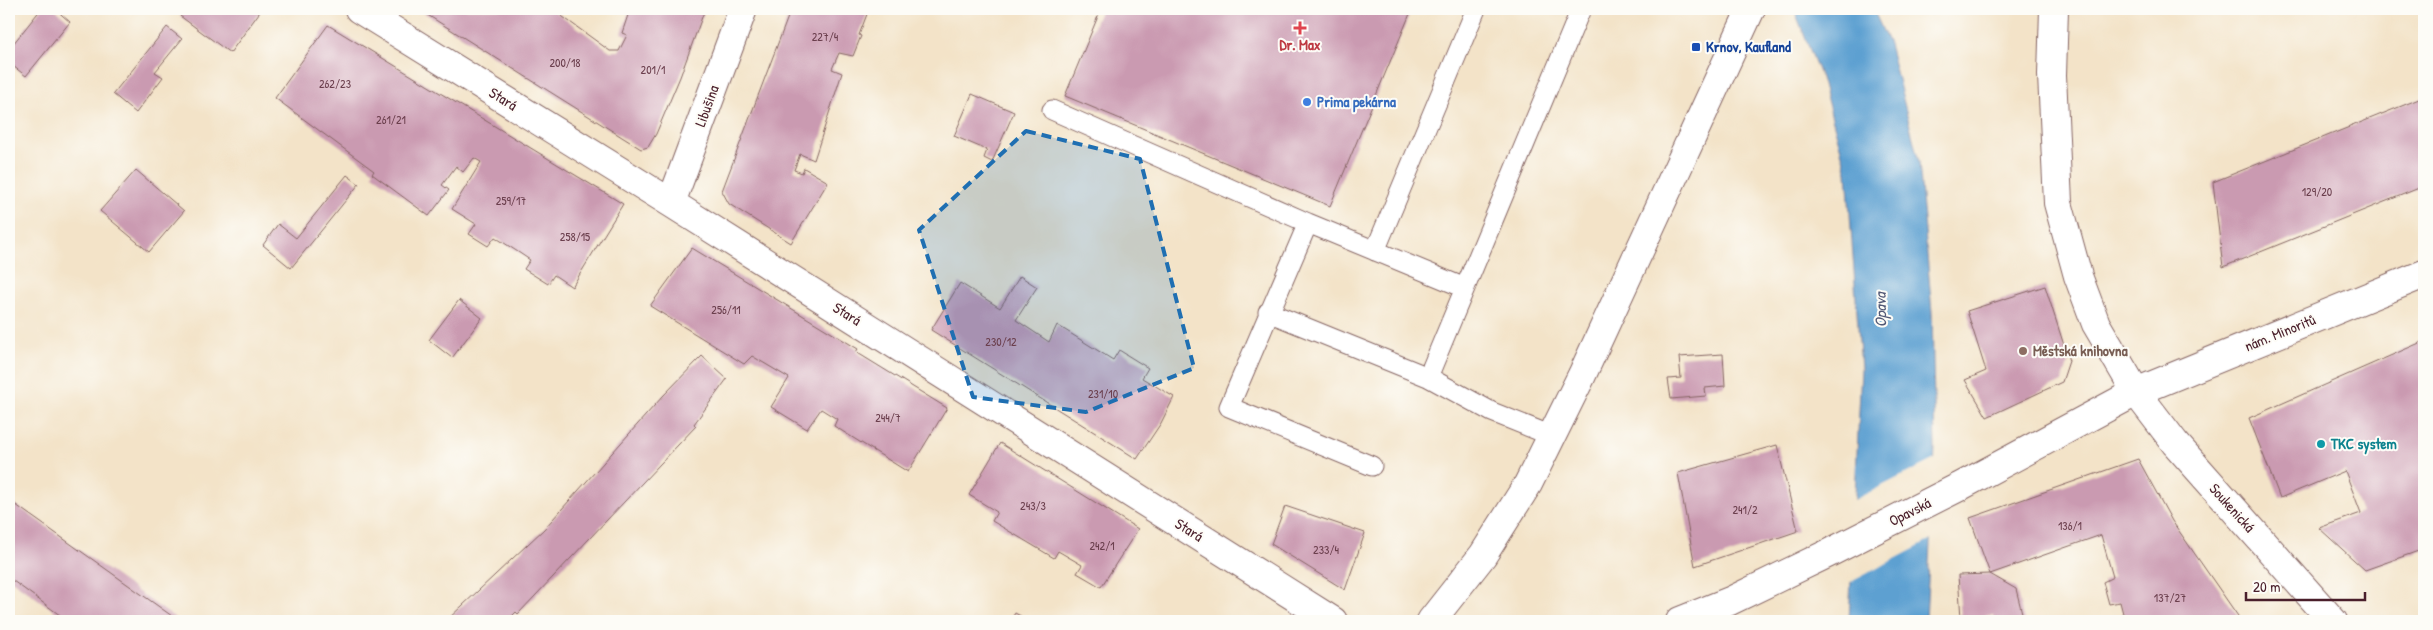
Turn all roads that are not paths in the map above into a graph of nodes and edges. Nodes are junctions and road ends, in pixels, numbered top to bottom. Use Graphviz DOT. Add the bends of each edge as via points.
graph roads {
  1 [pos="359,9"];
  2 [pos="743,9"];
  3 [pos="1476,9"];
  4 [pos="1581,9"];
  5 [pos="1751,9"];
  6 [pos="2054,9"];
  7 [pos="1052,110"];
  8 [pos="671,203"];
  9 [pos="1308,223"];
  10 [pos="1375,251"];
  11 [pos="2424,274"];
  12 [pos="1465,288"];
  13 [pos="1268,312"];
  14 [pos="1428,377"];
  15 [pos="2136,392"];
  16 [pos="1552,436"];
  17 [pos="1372,466"];
  18 [pos="2321,617"];
  19 [pos="1333,621"];
  20 [pos="1431,621"];
  21 [pos="1680,621"];
  1 -- 8 [label="street, Stará"];
  2 -- 8 [label="street, Libušina"];
  3 -- 10 [label="lane"];
  4 -- 12 [label="lane"];
  5 -- 16 [label="street"];
  6 -- 15 [label="street, Soukenická" via="2052,76 2058,203 2078,276 2096,324"];
  7 -- 9 [label="lane"];
  8 -- 19 [label="street, Stará"];
  9 -- 10 [label="lane"];
  9 -- 13 [label="lane"];
  10 -- 12 [label="lane"];
  11 -- 15 [label="street, nám. Minoritů"];
  12 -- 14 [label="lane"];
  13 -- 14 [label="lane"];
  13 -- 17 [label="lane" via="1229,407"];
  14 -- 16 [label="lane" via="1492,412"];
  15 -- 18 [label="street, Soukenická" via="2174,443"];
  15 -- 21 [label="street, Opavská" via="1827,554 1730,601"];
  16 -- 20 [label="street" via="1528,484 1484,554"];
}
